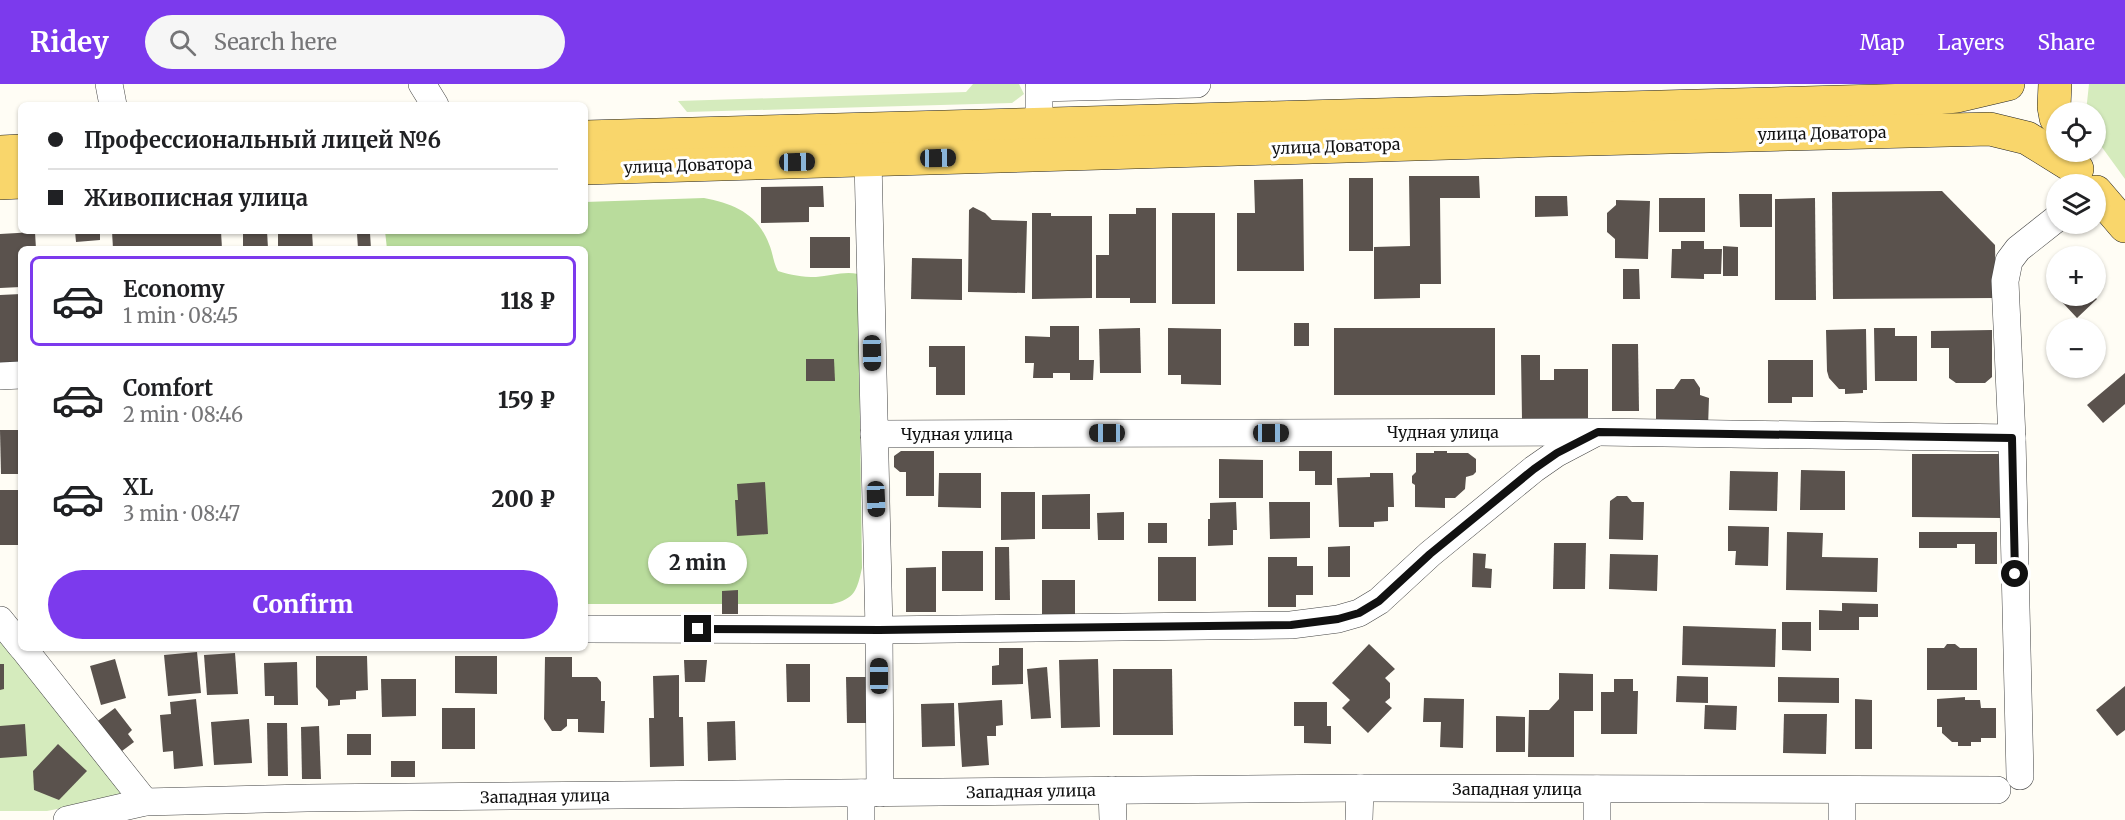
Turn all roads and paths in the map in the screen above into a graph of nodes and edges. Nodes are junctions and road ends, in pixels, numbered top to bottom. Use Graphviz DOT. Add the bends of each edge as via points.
graph roads {
  1 [pos="110,84"];
  2 [pos="422,84"];
  3 [pos="1197,84"];
  4 [pos="2008,84"];
  5 [pos="2055,84"];
  6 [pos="1037,86"];
  7 [pos="1913,92"];
  8 [pos="113,102"];
  9 [pos="433,102"];
  10 [pos="2054,102"];
  11 [pos="1039,124"];
  12 [pos="588,137"];
  13 [pos="0,152"];
  14 [pos="18,152"];
  15 [pos="868,160"];
  16 [pos="588,168"];
  17 [pos="2082,174"];
  18 [pos="18,182"];
  19 [pos="0,183"];
  20 [pos="2106,203"];
  21 [pos="2125,226"];
  22 [pos="2046,227"];
  23 [pos="18,375"];
  24 [pos="0,376"];
  25 [pos="1598,432"];
  26 [pos="874,434"];
  27 [pos="2012,438"];
  28 [pos="588,629"];
  29 [pos="879,630"];
  30 [pos="27,651"];
  31 [pos="1360,788"];
  32 [pos="1597,789"];
  33 [pos="1113,790"];
  34 [pos="1842,790"];
  35 [pos="871,793"];
  36 [pos="145,802"];
  37 [pos="581,808"];
  38 [pos="307,809"];
  39 [pos="67,820"];
  40 [pos="861,820"];
  41 [pos="1113,820"];
  42 [pos="1359,820"];
  43 [pos="1597,820"];
  44 [pos="1842,820"];
  1 -- 8 [label="street"];
  2 -- 9 [label="street"];
  3 -- 6 [label="street"];
  4 -- 7 [label="main road, улица Доватора" via="1957,96"];
  5 -- 10 [label="main road"];
  6 -- 11 [label="street"];
  7 -- 11 [label="main road, улица Доватора"];
  11 -- 12 [label="main road, улица Доватора"];
  13 -- 14 [label="main road"];
  15 -- 16 [label="main road, улица Доватора"];
  15 -- 17 [label="main road, улица Доватора" via="1990,129 2027,138"];
  15 -- 26 [label="street"];
  18 -- 19 [label="main road"];
  20 -- 21 [label="main road, улица Доватора"];
  22 -- 27 [label="street" via="2018,249 2009,261 2005,281"];
  23 -- 24 [label="street"];
  25 -- 26 [label="street, Чудная улица"];
  25 -- 27 [label="street, Чудная улица"];
  25 -- 29 [label="street" via="1534,469 1379,601 1338,619 1291,625"];
  26 -- 29 [label="street"];
  27 -- 34 [label="street, Западная улица" via="2009,783"];
  28 -- 29 [label="street"];
  29 -- 35 [label="street"];
  30 -- 36 [label="street"];
  31 -- 32 [label="street, Западная улица"];
  31 -- 33 [label="street, Западная улица"];
  31 -- 42 [label="street"];
  32 -- 34 [label="street, Западная улица"];
  32 -- 43 [label="street"];
  33 -- 35 [label="street, Западная улица"];
  33 -- 41 [label="street"];
  34 -- 44 [label="street"];
  35 -- 37 [label="street, Западная улица"];
  35 -- 40 [label="street"];
  36 -- 38 [label="street, Западная улица"];
  36 -- 39 [label="street, Западная улица"];
  37 -- 38 [label="street, Западная улица"];
}
